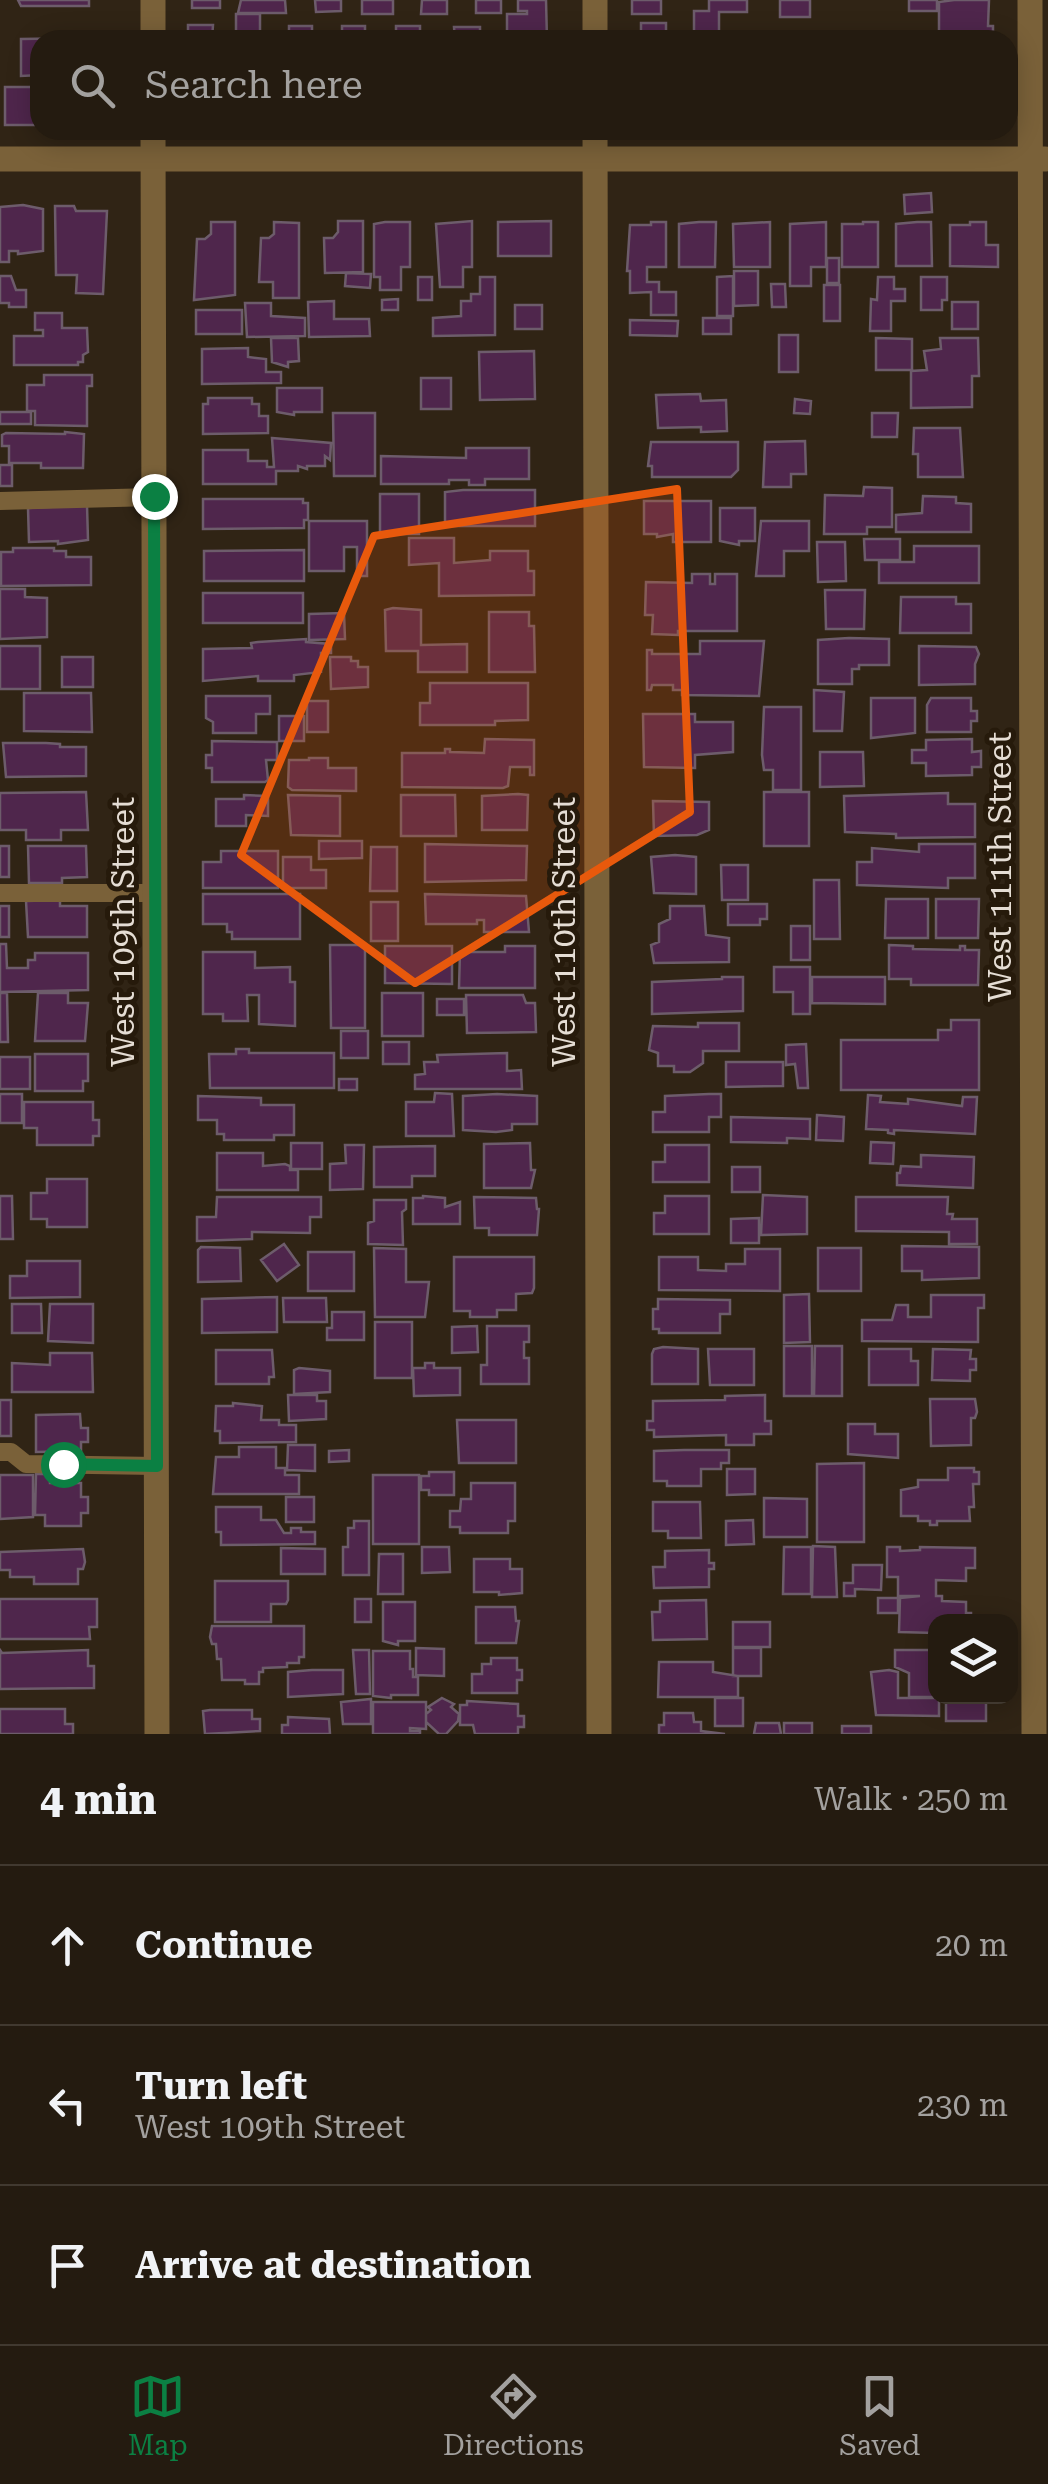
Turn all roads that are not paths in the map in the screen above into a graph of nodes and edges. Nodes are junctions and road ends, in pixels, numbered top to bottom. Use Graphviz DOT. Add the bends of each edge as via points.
graph roads {
  1 [pos="152,0"];
  2 [pos="595,0"];
  3 [pos="1030,0"];
  4 [pos="152,30"];
  5 [pos="595,30"];
  6 [pos="153,140"];
  7 [pos="595,140"];
  8 [pos="595,157"];
  9 [pos="1039,158"];
  10 [pos="0,159"];
  11 [pos="153,159"];
  12 [pos="154,496"];
  13 [pos="0,501"];
  14 [pos="1040,595"];
  15 [pos="1040,770"];
  16 [pos="0,893"];
  17 [pos="155,893"];
  18 [pos="0,1452"];
  19 [pos="157,1466"];
  20 [pos="158,1734"];
  21 [pos="598,1734"];
  22 [pos="1034,1734"];
  1 -- 4 [label="street"];
  2 -- 5 [label="street"];
  3 -- 9 [label="street, West 111th Street"];
  6 -- 11 [label="street, West 109th Street"];
  7 -- 8 [label="street, West 110th Street"];
  8 -- 9 [label="street"];
  8 -- 11 [label="street"];
  8 -- 21 [label="street, West 110th Street"];
  9 -- 14 [label="street, West 111th Street"];
  10 -- 11 [label="street"];
  11 -- 12 [label="street, West 109th Street"];
  12 -- 13 [label="lane"];
  12 -- 17 [label="street, West 109th Street"];
  14 -- 15 [label="street, West 111th Street"];
  15 -- 22 [label="street, West 111th Street"];
  16 -- 17 [label="lane"];
  17 -- 19 [label="street, West 109th Street"];
  18 -- 19 [label="lane" via="12,1452 26,1464"];
  19 -- 20 [label="street, West 109th Street"];
}
